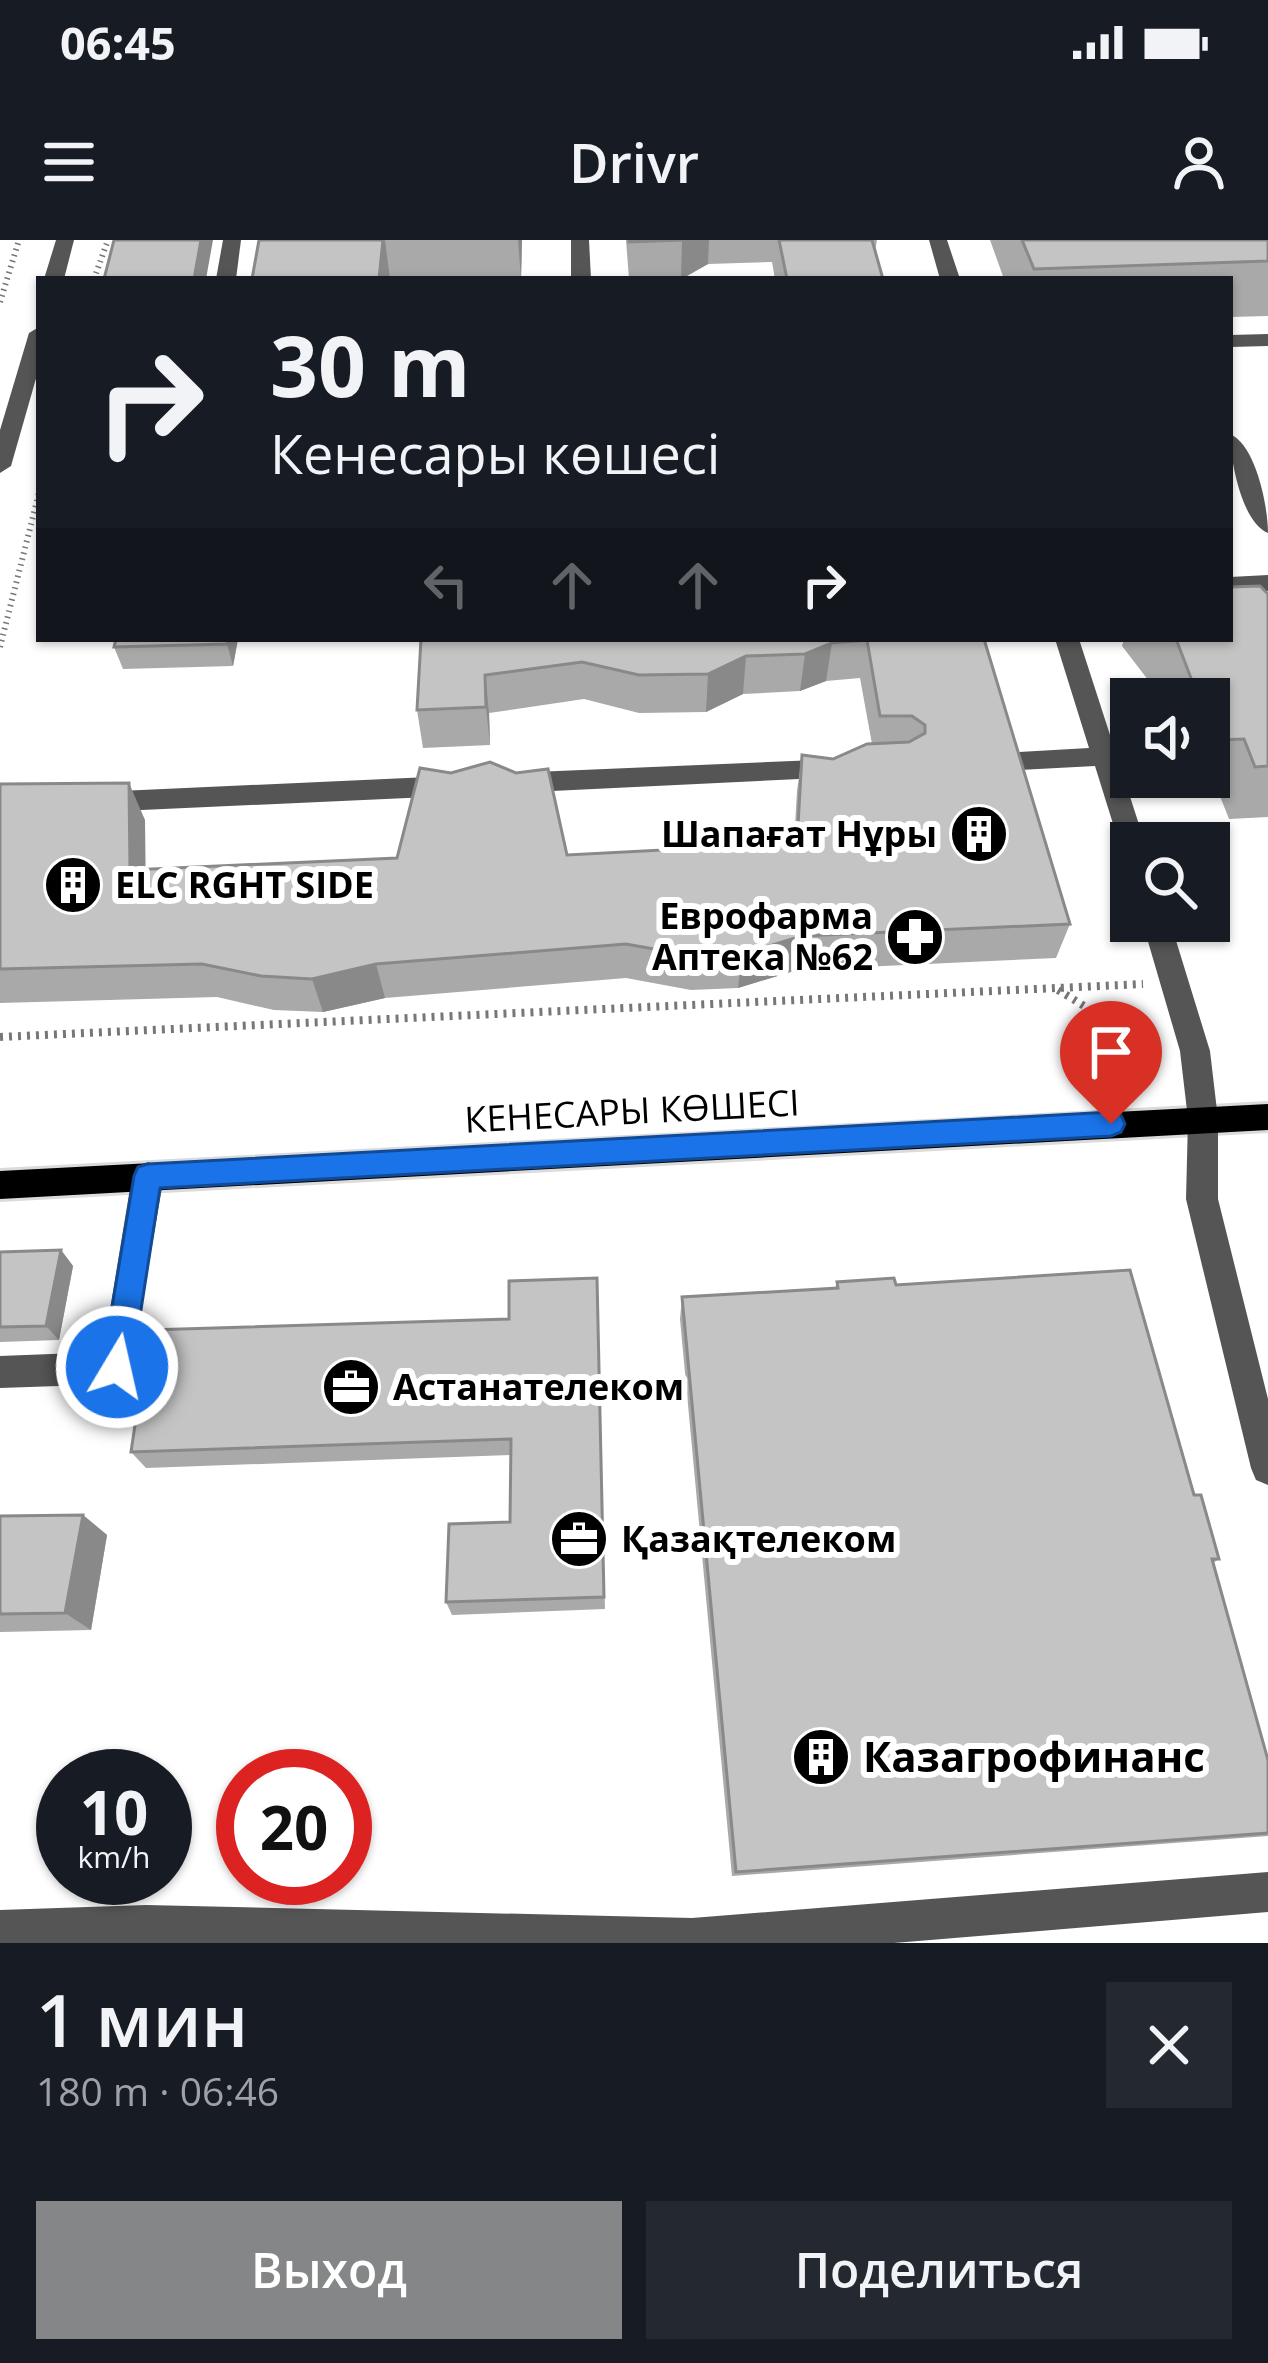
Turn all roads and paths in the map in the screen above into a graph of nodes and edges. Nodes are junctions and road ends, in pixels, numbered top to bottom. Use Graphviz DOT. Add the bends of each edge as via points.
graph roads {
  1 [pos="19,240"];
  2 [pos="65,240"];
  3 [pos="108,240"];
  4 [pos="232,240"];
  5 [pos="580,240"];
  6 [pos="938,240"];
  7 [pos="55,276"];
  8 [pos="95,276"];
  9 [pos="226,276"];
  10 [pos="581,276"];
  11 [pos="949,276"];
  12 [pos="0,302"];
  13 [pos="1268,340"];
  14 [pos="1233,341"];
  15 [pos="36,343"];
  16 [pos="1233,444"];
  17 [pos="0,466"];
  18 [pos="1260,485"];
  19 [pos="36,505"];
  20 [pos="1268,526"];
  21 [pos="1268,583"];
  22 [pos="1233,584"];
  23 [pos="1068,642"];
  24 [pos="0,647"];
  25 [pos="1106,756"];
  26 [pos="1019,761"];
  27 [pos="877,766"];
  28 [pos="71,803"];
  29 [pos="1126,822"];
  30 [pos="1162,942"];
  31 [pos="1175,983"];
  32 [pos="1055,988"];
  33 [pos="0,1037"];
  34 [pos="1159,1052"];
  35 [pos="1268,1117"];
  36 [pos="1203,1119"];
  37 [pos="148,1176"];
  38 [pos="0,1185"];
  39 [pos="0,1372"];
  40 [pos="1268,1468"];
  41 [pos="1268,1892"];
  42 [pos="0,1931"];
  43 [pos="145,1935"];
  1 -- 12 [label="path"];
  2 -- 7 [label="street"];
  3 -- 8 [label="path"];
  4 -- 9 [label="street"];
  5 -- 10 [label="street"];
  6 -- 11 [label="street"];
  13 -- 14 [label="street"];
  15 -- 17 [label="street"];
  16 -- 18 [label="street"];
  18 -- 20 [label="street"];
  19 -- 24 [label="path"];
  21 -- 22 [label="street"];
  23 -- 25 [label="street"];
  25 -- 26 [label="street"];
  25 -- 29 [label="street"];
  27 -- 28 [label="street"];
  30 -- 31 [label="street"];
  31 -- 32 [label="path"];
  31 -- 36 [label="street"];
  32 -- 33 [label="path"];
  32 -- 34 [label="path"];
  35 -- 36 [label="main road, КЕНЕСАРЫ КӨШЕСІ"];
  36 -- 37 [label="main road, КЕНЕСАРЫ КӨШЕСІ"];
  36 -- 40 [label="street" via="1202,1199"];
  37 -- 38 [label="main road, КЕНЕСАРЫ КӨШЕСІ"];
  37 -- 39 [label="street" via="117,1367"];
  41 -- 43 [label="street" via="692,1939"];
  42 -- 43 [label="street"];
}
